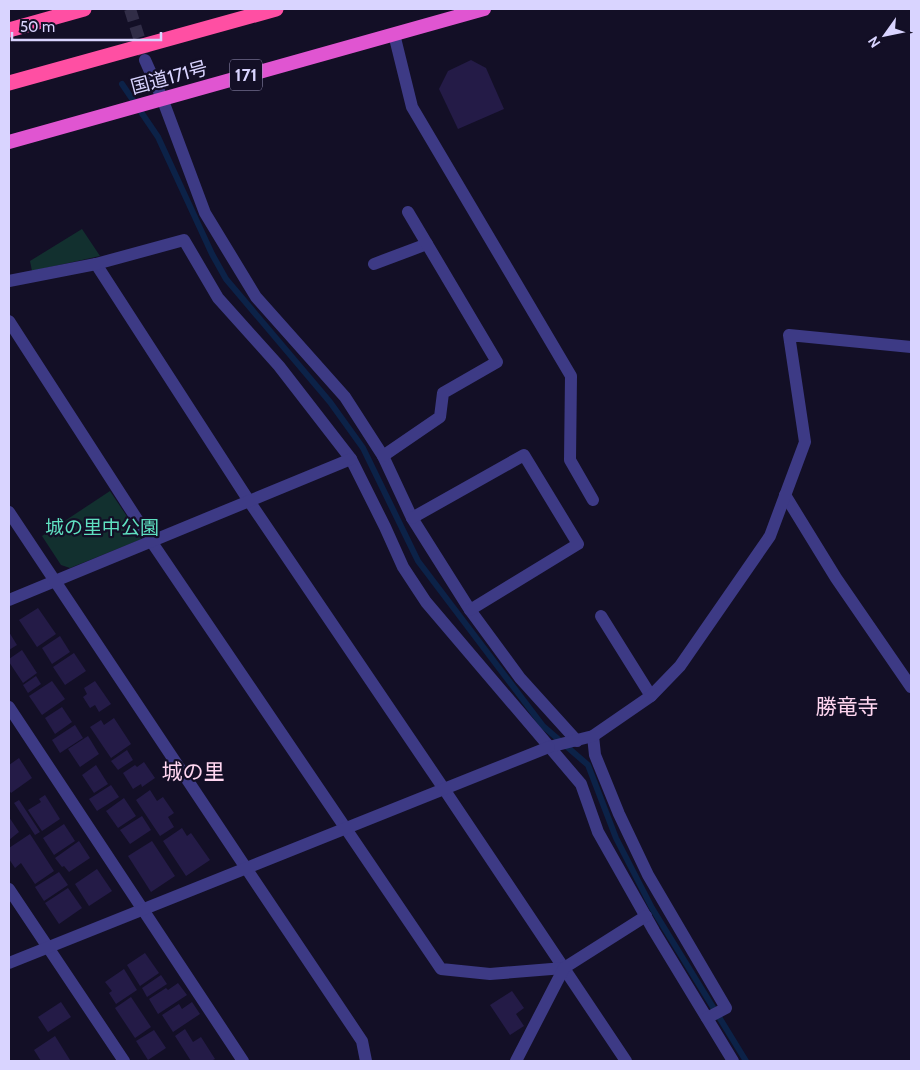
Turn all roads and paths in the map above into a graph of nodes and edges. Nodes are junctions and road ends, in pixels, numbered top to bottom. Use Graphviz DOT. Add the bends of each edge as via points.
graph roads {
  1 [pos="84,9"];
  2 [pos="276,9"];
  3 [pos="484,9"];
  4 [pos="9,30"];
  5 [pos="394,34"];
  6 [pos="146,60"];
  7 [pos="9,83"];
  8 [pos="162,98"];
  9 [pos="9,142"];
  10 [pos="408,212"];
  11 [pos="427,244"];
  12 [pos="96,264"];
  13 [pos="374,264"];
  14 [pos="9,281"];
  15 [pos="9,321"];
  16 [pos="911,347"];
  17 [pos="383,456"];
  18 [pos="351,459"];
  19 [pos="785,495"];
  20 [pos="593,500"];
  21 [pos="249,501"];
  22 [pos="9,512"];
  23 [pos="412,518"];
  24 [pos="151,541"];
  25 [pos="55,581"];
  26 [pos="9,600"];
  27 [pos="470,610"];
  28 [pos="601,616"];
  29 [pos="911,687"];
  30 [pos="651,696"];
  31 [pos="9,707"];
  32 [pos="593,736"];
  33 [pos="578,741"];
  34 [pos="549,747"];
  35 [pos="444,788"];
  36 [pos="346,828"];
  37 [pos="246,868"];
  38 [pos="9,889"];
  39 [pos="144,909"];
  40 [pos="646,916"];
  41 [pos="49,947"];
  42 [pos="9,963"];
  43 [pos="564,968"];
  44 [pos="707,1018"];
  45 [pos="124,1061"];
  46 [pos="243,1061"];
  47 [pos="366,1061"];
  48 [pos="516,1061"];
  49 [pos="626,1061"];
  50 [pos="733,1061"];
  1 -- 4 [label="highway"];
  2 -- 7 [label="highway"];
  3 -- 5 [label="highway, 国道171号 / 171"];
  5 -- 8 [label="highway, 国道171号 / 171"];
  5 -- 20 [label="street" via="412,107 572,376 570,460"];
  6 -- 8 [label="street"];
  8 -- 9 [label="highway, 国道171号 / 171"];
  8 -- 17 [label="street" via="205,213 256,297 345,398"];
  10 -- 11 [label="street"];
  11 -- 13 [label="street"];
  11 -- 17 [label="street" via="496,362 443,393 440,417"];
  12 -- 14 [label="street"];
  12 -- 18 [label="street" via="184,240 218,298 279,366"];
  12 -- 21 [label="street"];
  15 -- 24 [label="street"];
  16 -- 19 [label="street" via="789,335 804,442"];
  17 -- 23 [label="street"];
  18 -- 21 [label="street"];
  18 -- 34 [label="street" via="403,567 426,602"];
  19 -- 29 [label="street" via="836,578"];
  19 -- 30 [label="street" via="770,536 680,666"];
  21 -- 24 [label="street"];
  21 -- 35 [label="street"];
  22 -- 25 [label="street"];
  23 -- 27 [label="street"];
  23 -- 27 [label="street" via="524,455 578,544"];
  24 -- 25 [label="street"];
  24 -- 36 [label="street"];
  25 -- 26 [label="street"];
  25 -- 37 [label="street"];
  27 -- 33 [label="street" via="520,678"];
  28 -- 30 [label="street"];
  30 -- 32 [label="street"];
  31 -- 39 [label="street"];
  32 -- 33 [label="street"];
  32 -- 44 [label="street" via="595,755 648,875 726,1008"];
  33 -- 34 [label="street"];
  34 -- 35 [label="street"];
  34 -- 40 [label="street" via="581,784 598,832"];
  35 -- 36 [label="street"];
  35 -- 43 [label="street"];
  36 -- 37 [label="street"];
  36 -- 43 [label="street" via="441,969 490,974"];
  37 -- 39 [label="street"];
  37 -- 47 [label="street" via="362,1041"];
  38 -- 41 [label="street"];
  39 -- 41 [label="street"];
  39 -- 46 [label="street"];
  40 -- 43 [label="street"];
  40 -- 44 [label="street"];
  41 -- 42 [label="street"];
  41 -- 45 [label="street"];
  43 -- 48 [label="street"];
  43 -- 49 [label="street"];
  44 -- 50 [label="street"];
}
